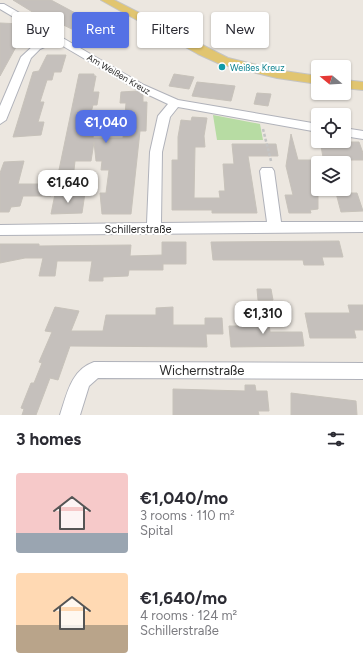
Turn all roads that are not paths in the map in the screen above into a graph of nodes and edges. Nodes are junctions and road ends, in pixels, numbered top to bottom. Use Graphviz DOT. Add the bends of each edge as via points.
graph roads {
  1 [pos="106,0"];
  2 [pos="1,6"];
  3 [pos="12,12"];
  4 [pos="64,42"];
  5 [pos="36,48"];
  6 [pos="311,79"];
  7 [pos="351,85"];
  8 [pos="363,86"];
  9 [pos="175,103"];
  10 [pos="0,120"];
  11 [pos="311,127"];
  12 [pos="351,133"];
  13 [pos="363,135"];
  14 [pos="267,171"];
  15 [pos="363,227"];
  16 [pos="154,228"];
  17 [pos="275,228"];
  18 [pos="0,230"];
  19 [pos="363,371"];
  20 [pos="70,415"];
  1 -- 6 [label="main road" via="224,60 277,74"];
  2 -- 3 [label="street, Am Weißen Kreuz"];
  4 -- 9 [label="street, Am Weißen Kreuz" via="140,87"];
  5 -- 10 [label="street" via="26,57"];
  7 -- 8 [label="main road"];
  9 -- 11 [label="street, Am Weißen Kreuz"];
  9 -- 16 [label="street" via="164,116 156,152"];
  12 -- 13 [label="street"];
  14 -- 17 [label="street"];
  15 -- 17 [label="street, Schillerstraße"];
  16 -- 17 [label="street, Schillerstraße"];
  16 -- 18 [label="street, Schillerstraße"];
  19 -- 20 [label="street, Wichernstraße" via="94,370 81,381"];
}
